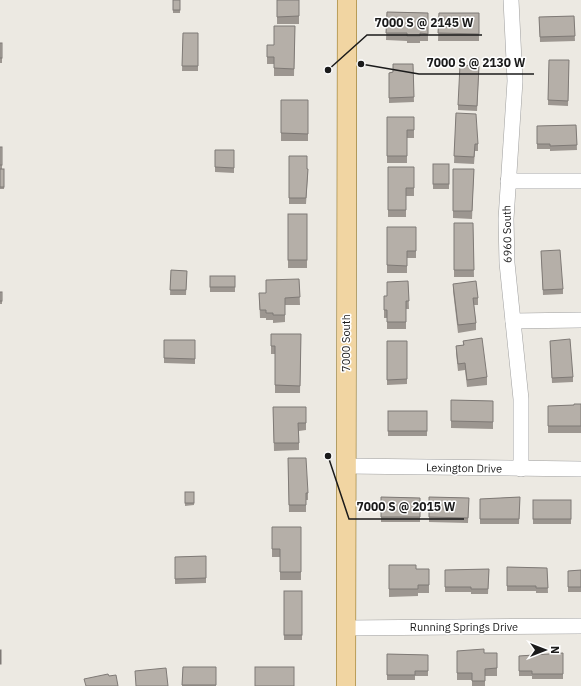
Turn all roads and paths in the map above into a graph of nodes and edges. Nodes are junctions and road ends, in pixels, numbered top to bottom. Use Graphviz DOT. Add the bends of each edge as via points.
graph roads {
  1 [pos="347,0"];
  2 [pos="511,0"];
  3 [pos="508,181"];
  4 [pos="581,181"];
  5 [pos="581,320"];
  6 [pos="513,321"];
  7 [pos="346,466"];
  8 [pos="521,469"];
  9 [pos="581,469"];
  10 [pos="581,626"];
  11 [pos="346,628"];
  12 [pos="346,686"];
  1 -- 7 [label="main road, 7000 South"];
  2 -- 3 [label="street, 6960 South" via="515,81"];
  3 -- 4 [label="street"];
  3 -- 6 [label="street, 6960 South" via="507,263"];
  5 -- 6 [label="street"];
  6 -- 8 [label="street, 6960 South" via="521,399"];
  7 -- 8 [label="street, Lexington Drive"];
  7 -- 11 [label="main road, 7000 South"];
  8 -- 9 [label="street, Lexington Drive"];
  10 -- 11 [label="street, Running Springs Drive"];
  11 -- 12 [label="main road, 7000 South"];
}
